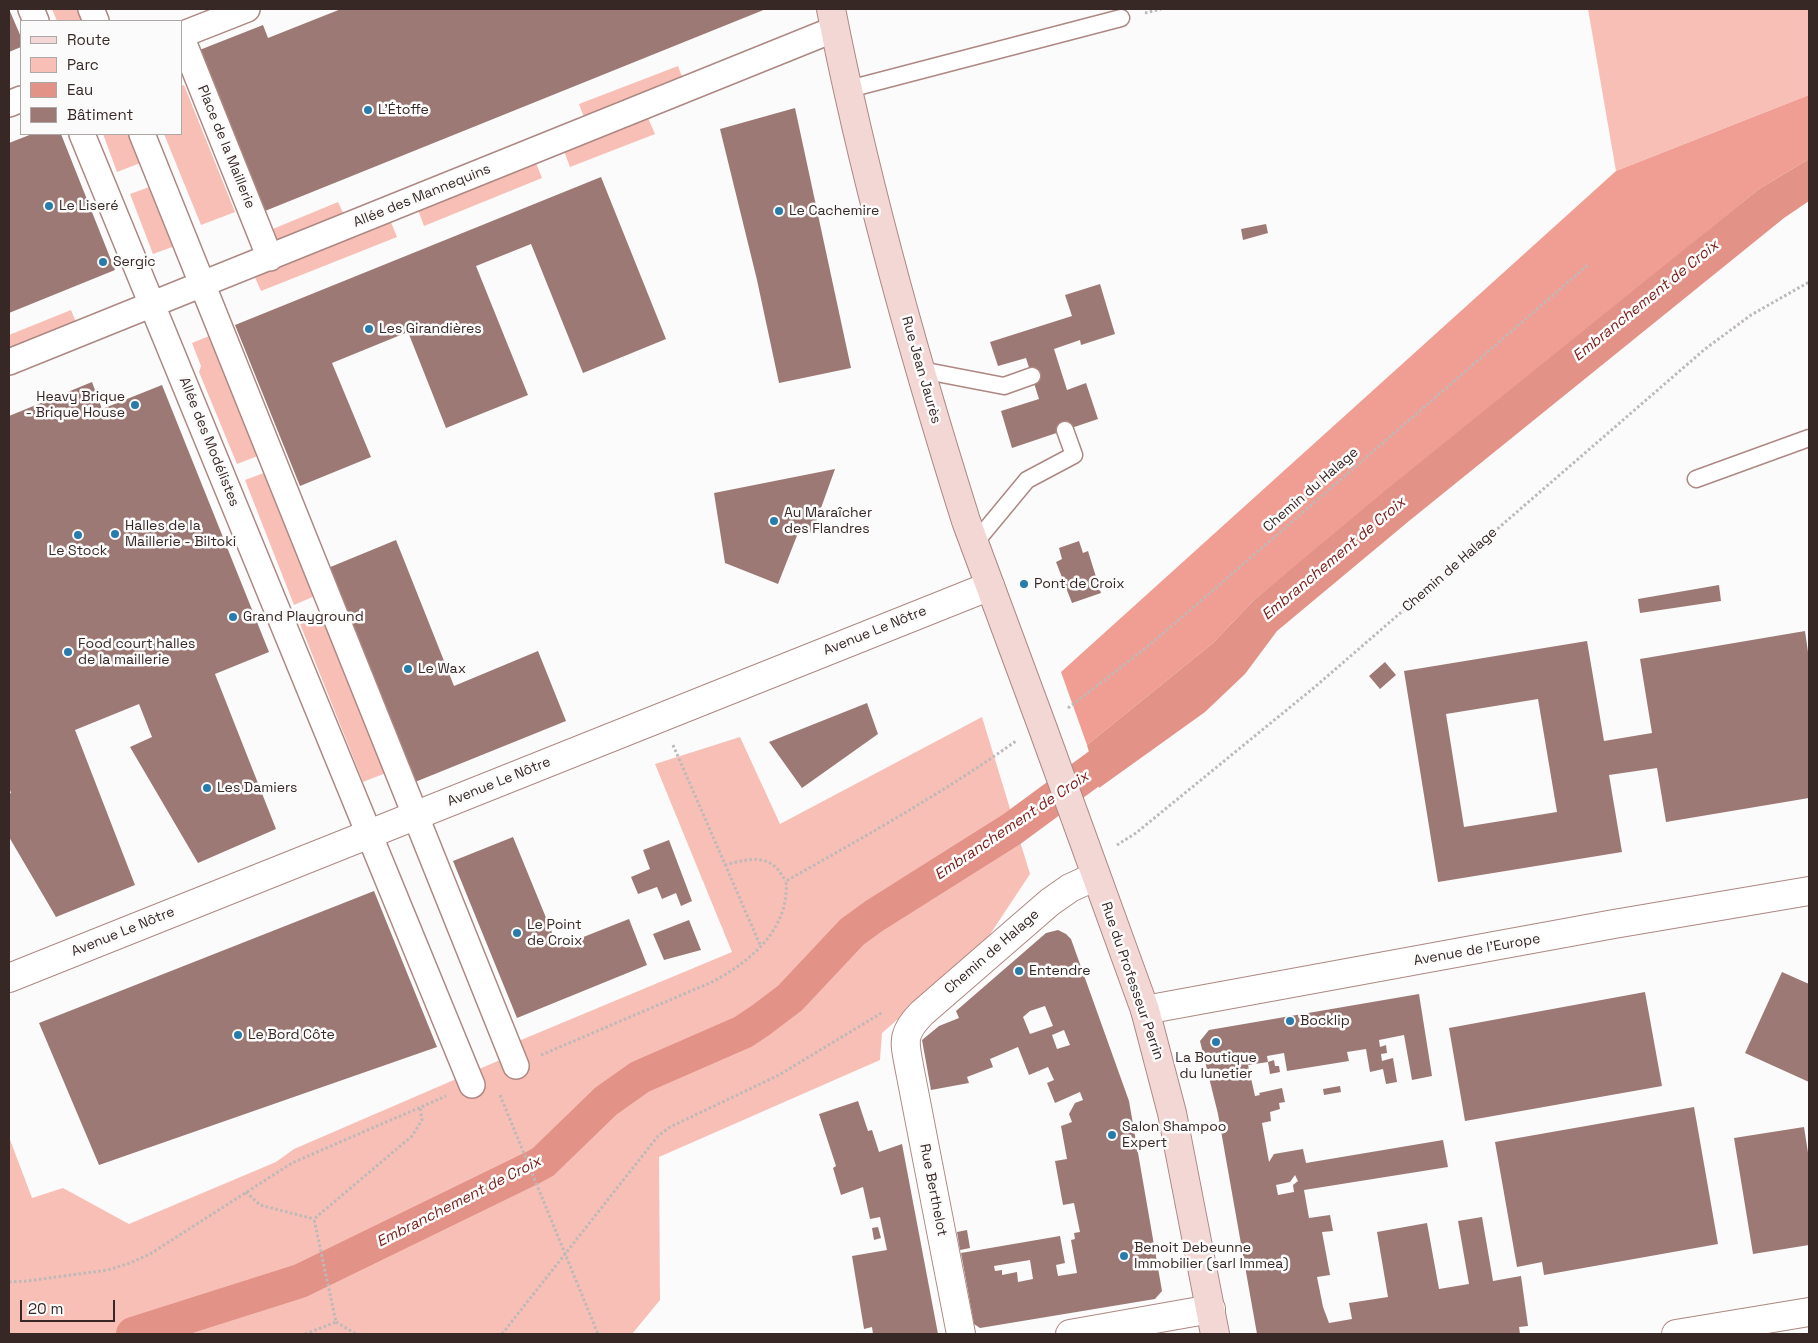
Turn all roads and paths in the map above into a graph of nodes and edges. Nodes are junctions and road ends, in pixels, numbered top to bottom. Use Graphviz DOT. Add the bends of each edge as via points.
graph roads {
  1 [pos="247,9"];
  2 [pos="1121,18"];
  3 [pos="833,19"];
  4 [pos="182,36"];
  5 [pos="182,38"];
  6 [pos="849,89"];
  7 [pos="82,135"];
  8 [pos="142,135"];
  9 [pos="270,258"];
  10 [pos="1589,264"];
  11 [pos="1809,282"];
  12 [pos="203,285"];
  13 [pos="153,305"];
  14 [pos="9,362"];
  15 [pos="921,370"];
  16 [pos="1032,376"];
  17 [pos="1065,430"];
  18 [pos="1809,438"];
  19 [pos="1696,479"];
  20 [pos="974,544"];
  21 [pos="990,586"];
  22 [pos="661,717"];
  23 [pos="1041,723"];
  24 [pos="416,815"];
  25 [pos="370,834"];
  26 [pos="725,865"];
  27 [pos="1093,868"];
  28 [pos="786,881"];
  29 [pos="1809,891"];
  30 [pos="761,947"];
  31 [pos="9,978"];
  32 [pos="891,1008"];
  33 [pos="1145,1010"];
  34 [pos="905,1045"];
  35 [pos="516,1066"];
  36 [pos="472,1085"];
  37 [pos="420,1107"];
  38 [pos="246,1192"];
  39 [pos="314,1219"];
  40 [pos="565,1255"];
  41 [pos="9,1282"];
  42 [pos="1809,1312"];
  43 [pos="336,1322"];
  44 [pos="1213,1322"];
  45 [pos="305,1334"];
  46 [pos="356,1334"];
  47 [pos="502,1334"];
  48 [pos="598,1334"];
  49 [pos="961,1334"];
  50 [pos="1070,1334"];
  51 [pos="1676,1334"];
  1 -- 4 [label="street"];
  2 -- 6 [label="lane"];
  3 -- 6 [label="main road, Rue Jean Jaurès"];
  3 -- 9 [label="street, Allée des Mannequins"];
  5 -- 9 [label="street, Place de la Maillerie"];
  6 -- 15 [label="main road, Rue Jean Jaurès"];
  7 -- 13 [label="street, Allée des Modélistes"];
  8 -- 12 [label="street"];
  9 -- 12 [label="street, Allée des Mannequins"];
  10 -- 23 [label="path, Chemin du Halage" via="1147,647 1075,703"];
  11 -- 27 [label="path, Chemin de Halage" via="1771,302 1723,334 1308,692"];
  12 -- 13 [label="street, Allée des Mannequins"];
  12 -- 24 [label="street"];
  13 -- 14 [label="street, Allée des Mannequins"];
  13 -- 25 [label="street, Allée des Modélistes"];
  15 -- 16 [label="lane" via="1004,386"];
  15 -- 20 [label="main road, Rue Jean Jaurès"];
  17 -- 20 [label="lane" via="1074,455 1027,480"];
  18 -- 19 [label="lane"];
  20 -- 21 [label="main road, Rue Jean Jaurès"];
  21 -- 22 [label="street, Avenue Le Nôtre"];
  21 -- 23 [label="main road, Rue Jean Jaurès"];
  22 -- 24 [label="street, Avenue Le Nôtre"];
  22 -- 26 [label="path"];
  23 -- 27 [label="main road, Rue du Professeur Perrin"];
  23 -- 28 [label="path, Chemin du Halage" via="972,773"];
  24 -- 25 [label="street, Avenue Le Nôtre"];
  24 -- 35 [label="street"];
  25 -- 31 [label="street, Avenue Le Nôtre"];
  25 -- 36 [label="street, Allée des Modélistes"];
  26 -- 28 [label="path" via="740,860 772,863"];
  26 -- 30 [label="path"];
  27 -- 33 [label="main road, Rue du Professeur Perrin"];
  27 -- 34 [label="street, Chemin de Halage" via="922,1013 909,1028"];
  28 -- 30 [label="path" via="785,907 778,924"];
  29 -- 33 [label="street, Avenue de l'Europe"];
  30 -- 35 [label="path" via="712,982"];
  32 -- 40 [label="path" via="779,1075 658,1136"];
  33 -- 44 [label="main road, Rue du Professeur Perrin" via="1172,1113"];
  34 -- 49 [label="street, Rue Berthelot"];
  36 -- 37 [label="path"];
  36 -- 40 [label="path" via="492,1076"];
  37 -- 38 [label="path" via="292,1163"];
  37 -- 39 [label="path" via="422,1120 412,1136"];
  38 -- 39 [label="path" via="260,1205"];
  38 -- 41 [label="path" via="150,1254 130,1263 108,1270"];
  39 -- 43 [label="path"];
  40 -- 47 [label="path"];
  40 -- 48 [label="path"];
  42 -- 51 [label="street"];
  43 -- 45 [label="path"];
  43 -- 46 [label="path"];
  44 -- 50 [label="street"];
}
